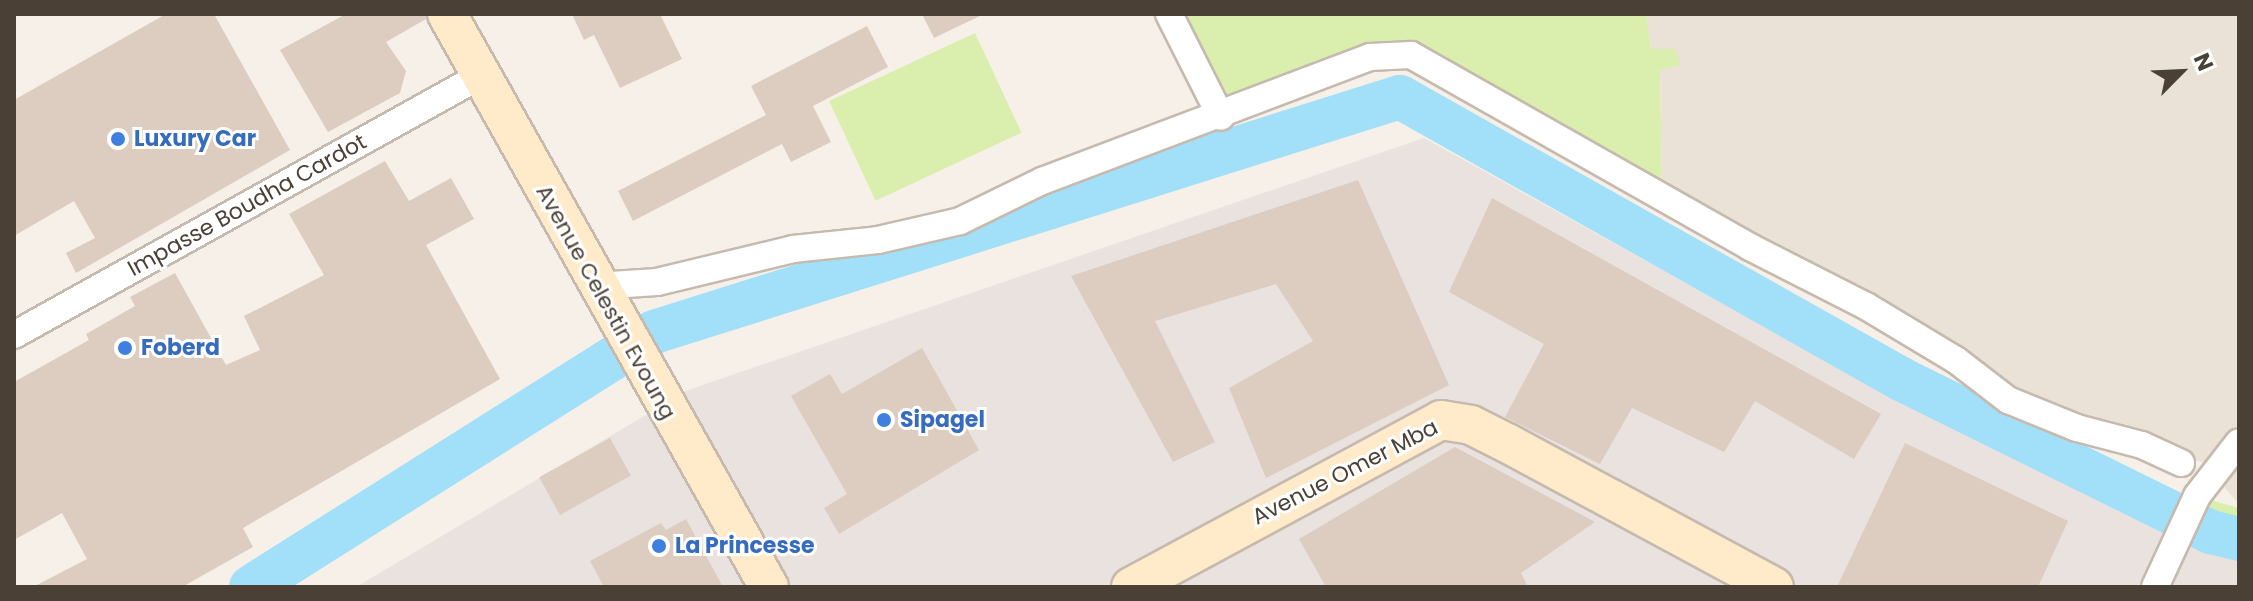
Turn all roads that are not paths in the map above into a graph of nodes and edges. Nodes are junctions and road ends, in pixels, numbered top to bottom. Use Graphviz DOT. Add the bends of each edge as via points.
graph roads {
  1 [pos="447,14"];
  2 [pos="1169,14"];
  3 [pos="480,76"];
  4 [pos="1221,117"];
  5 [pos="604,301"];
  6 [pos="14,335"];
  7 [pos="2239,442"];
  8 [pos="2181,463"];
  9 [pos="769,587"];
  10 [pos="1131,587"];
  11 [pos="1774,587"];
  12 [pos="2155,587"];
  1 -- 3 [label="street, Avenue Celestin Evoung"];
  2 -- 4 [label="street"];
  3 -- 5 [label="street, Avenue Celestin Evoung"];
  3 -- 6 [label="street, Impasse Boudha Cardot"];
  4 -- 5 [label="street" via="1042,181 960,221 878,240 793,249 657,282"];
  4 -- 8 [label="street" via="1370,57 1411,55 1750,247 1866,306 1956,360 2008,400"];
  5 -- 9 [label="street, Avenue Celestin Evoung"];
  7 -- 12 [label="street" via="2197,496"];
  10 -- 11 [label="street, Avenue Omer Mba" via="1348,465 1441,420 1471,425 1507,443"];
}
